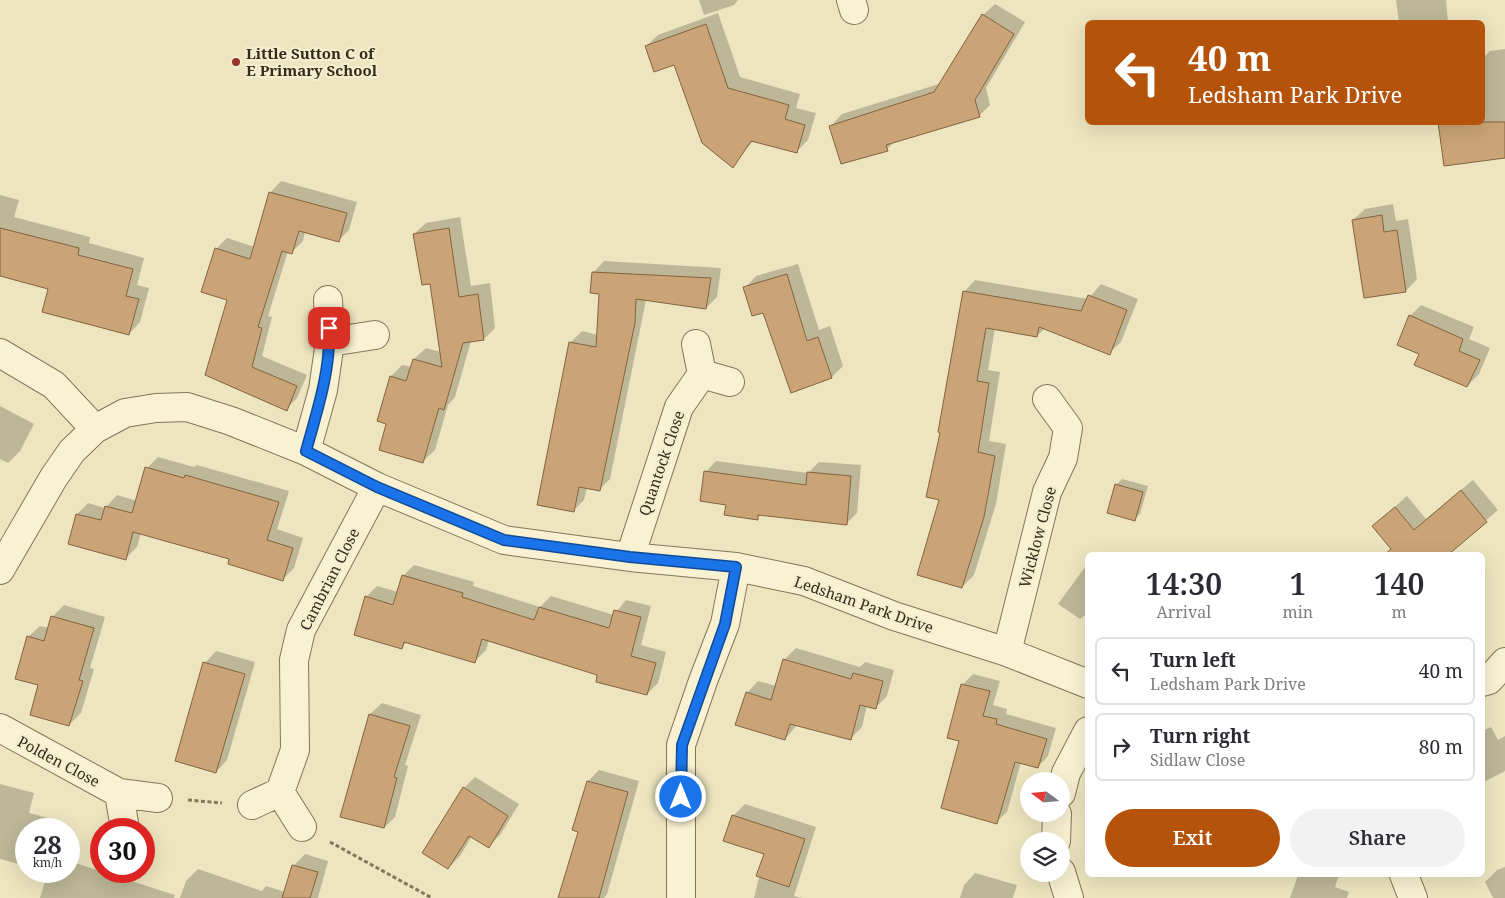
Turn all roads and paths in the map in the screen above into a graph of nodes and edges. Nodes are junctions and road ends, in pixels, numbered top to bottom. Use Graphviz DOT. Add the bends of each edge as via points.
graph roads {
  1 [pos="328,300"];
  2 [pos="375,334"];
  3 [pos="330,342"];
  4 [pos="696,344"];
  5 [pos="0,352"];
  6 [pos="702,374"];
  7 [pos="730,382"];
  8 [pos="1047,399"];
  9 [pos="95,428"];
  10 [pos="306,451"];
  11 [pos="377,487"];
  12 [pos="630,557"];
  13 [pos="736,567"];
  14 [pos="0,570"];
  15 [pos="1007,652"];
  16 [pos="1085,683"];
  17 [pos="0,728"];
  18 [pos="1085,737"];
  19 [pos="1067,772"];
  20 [pos="280,792"];
  21 [pos="119,793"];
  22 [pos="158,798"];
  23 [pos="252,805"];
  24 [pos="123,818"];
  25 [pos="302,827"];
  26 [pos="1405,877"];
  27 [pos="1064,882"];
  28 [pos="681,898"];
  29 [pos="1069,898"];
  30 [pos="1413,898"];
  1 -- 3 [label="street"];
  2 -- 3 [label="street"];
  3 -- 10 [label="street" via="323,390"];
  4 -- 6 [label="street"];
  5 -- 9 [label="street" via="54,385"];
  6 -- 7 [label="street"];
  6 -- 12 [label="street, Quantock Close" via="679,407"];
  8 -- 15 [label="street, Wicklow Close" via="1068,428 1063,458 1047,492"];
  9 -- 10 [label="street, Ledsham Park Drive" via="125,413 187,407"];
  9 -- 14 [label="street, Ledsham Park Drive" via="72,451 54,476"];
  10 -- 11 [label="street, Ledsham Park Drive"];
  11 -- 12 [label="street, Ledsham Park Drive" via="504,540"];
  11 -- 20 [label="street, Cambrian Close" via="301,630 294,660 295,750"];
  12 -- 13 [label="street, Ledsham Park Drive"];
  13 -- 15 [label="street, Ledsham Park Drive" via="804,581 894,616"];
  13 -- 28 [label="street" via="725,624 682,745"];
  15 -- 16 [label="street, Ledsham Park Drive"];
  17 -- 21 [label="street, Polden Close"];
  18 -- 19 [label="street"];
  20 -- 23 [label="street"];
  20 -- 25 [label="street"];
  21 -- 22 [label="street, Polden Close"];
  21 -- 24 [label="street"];
  26 -- 30 [label="street"];
  27 -- 29 [label="street"];
}
